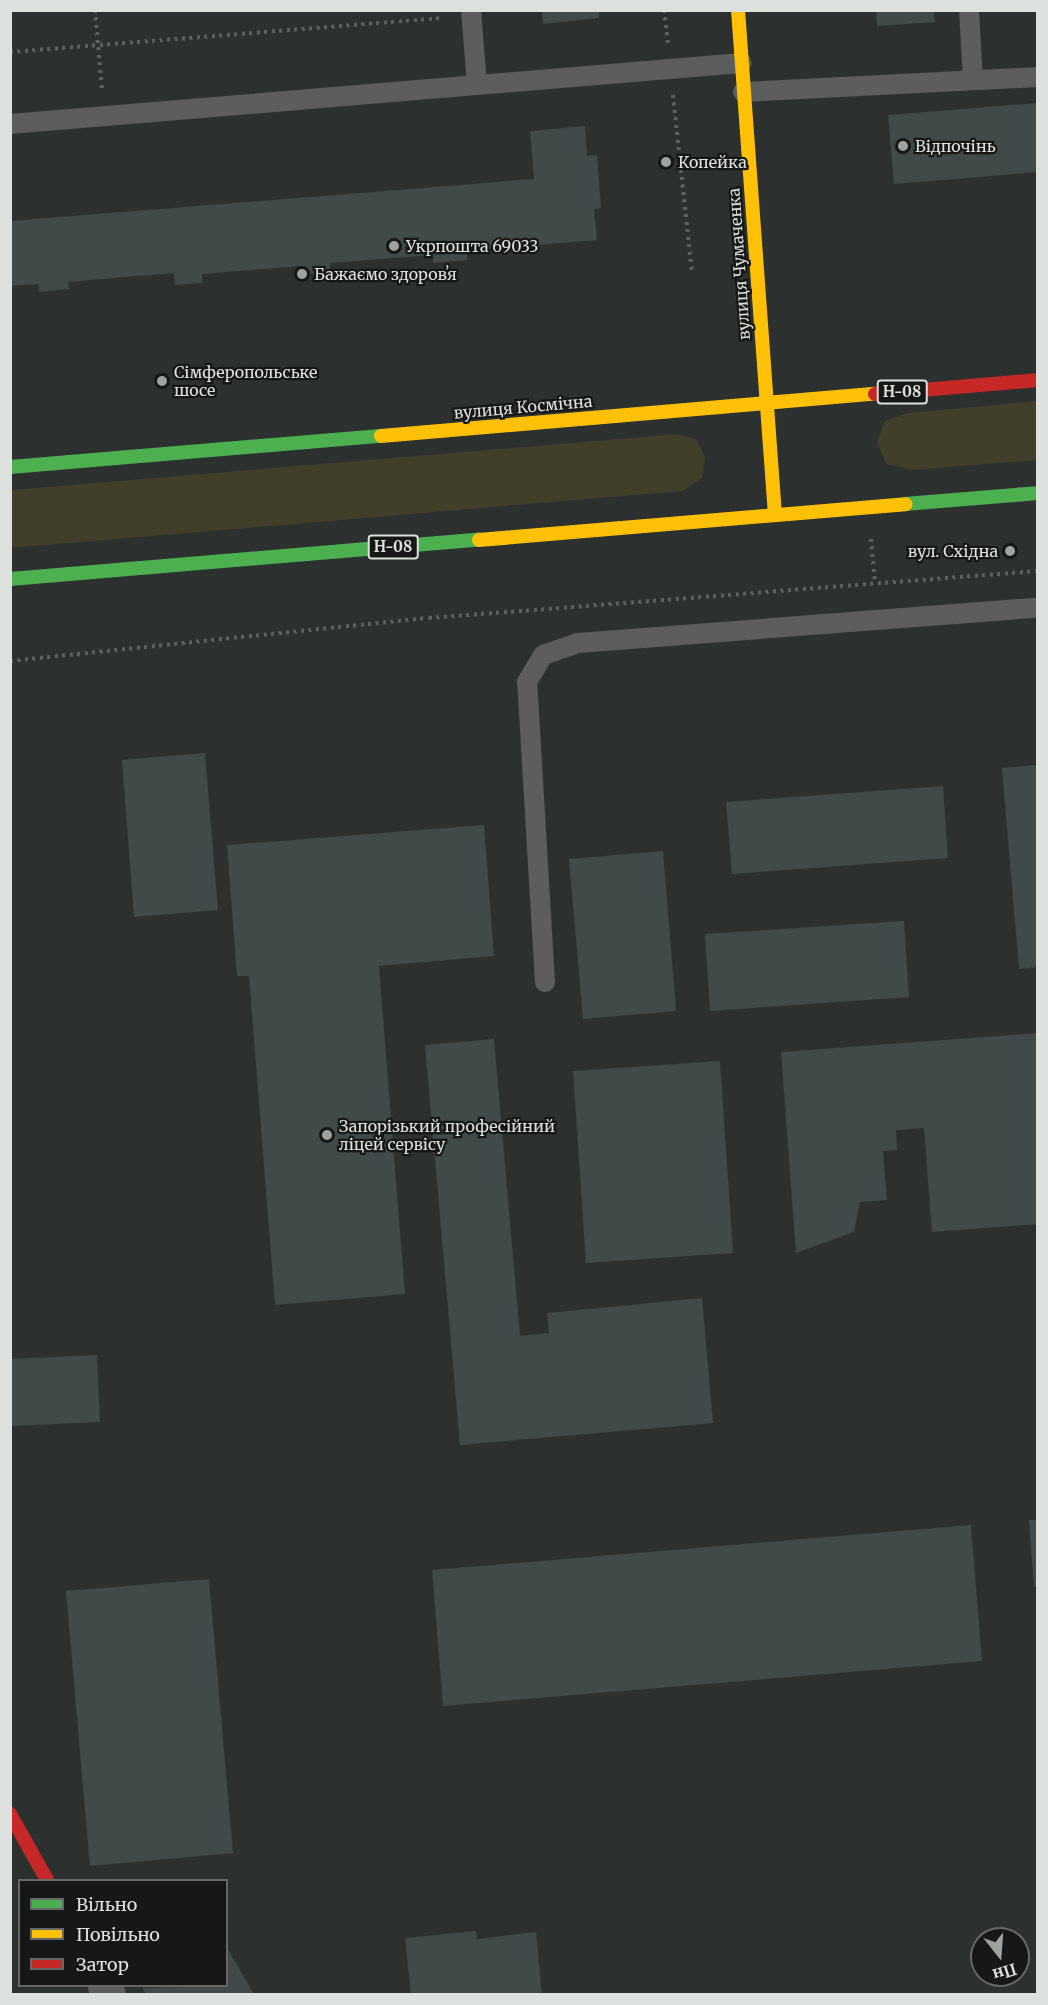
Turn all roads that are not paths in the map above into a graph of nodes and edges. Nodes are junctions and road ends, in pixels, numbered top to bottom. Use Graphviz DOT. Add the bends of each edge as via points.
graph roads {
  1 [pos="738,10"];
  2 [pos="969,10"];
  3 [pos="471,13"];
  4 [pos="741,63"];
  5 [pos="1038,77"];
  6 [pos="973,80"];
  7 [pos="477,84"];
  8 [pos="743,92"];
  9 [pos="10,124"];
  10 [pos="1038,380"];
  11 [pos="766,403"];
  12 [pos="10,467"];
  13 [pos="1038,493"];
  14 [pos="775,515"];
  15 [pos="10,579"];
  16 [pos="1038,608"];
  17 [pos="545,982"];
  18 [pos="10,1814"];
  19 [pos="46,1879"];
  1 -- 4 [label="main road, вулиця Чумаченка"];
  2 -- 6 [label="lane"];
  3 -- 7 [label="lane"];
  4 -- 7 [label="lane"];
  4 -- 8 [label="main road, вулиця Чумаченка"];
  5 -- 6 [label="lane"];
  6 -- 8 [label="lane"];
  7 -- 9 [label="lane"];
  8 -- 11 [label="main road, вулиця Чумаченка"];
  10 -- 11 [label="main road, вулиця Космічна / Н-08"];
  11 -- 12 [label="main road, вулиця Космічна / Н-08"];
  11 -- 14 [label="main road, вулиця Чумаченка"];
  13 -- 14 [label="main road, Н-08"];
  14 -- 15 [label="main road, Н-08"];
  16 -- 17 [label="lane" via="578,643 543,655 527,682"];
  18 -- 19 [label="main road"];
}
